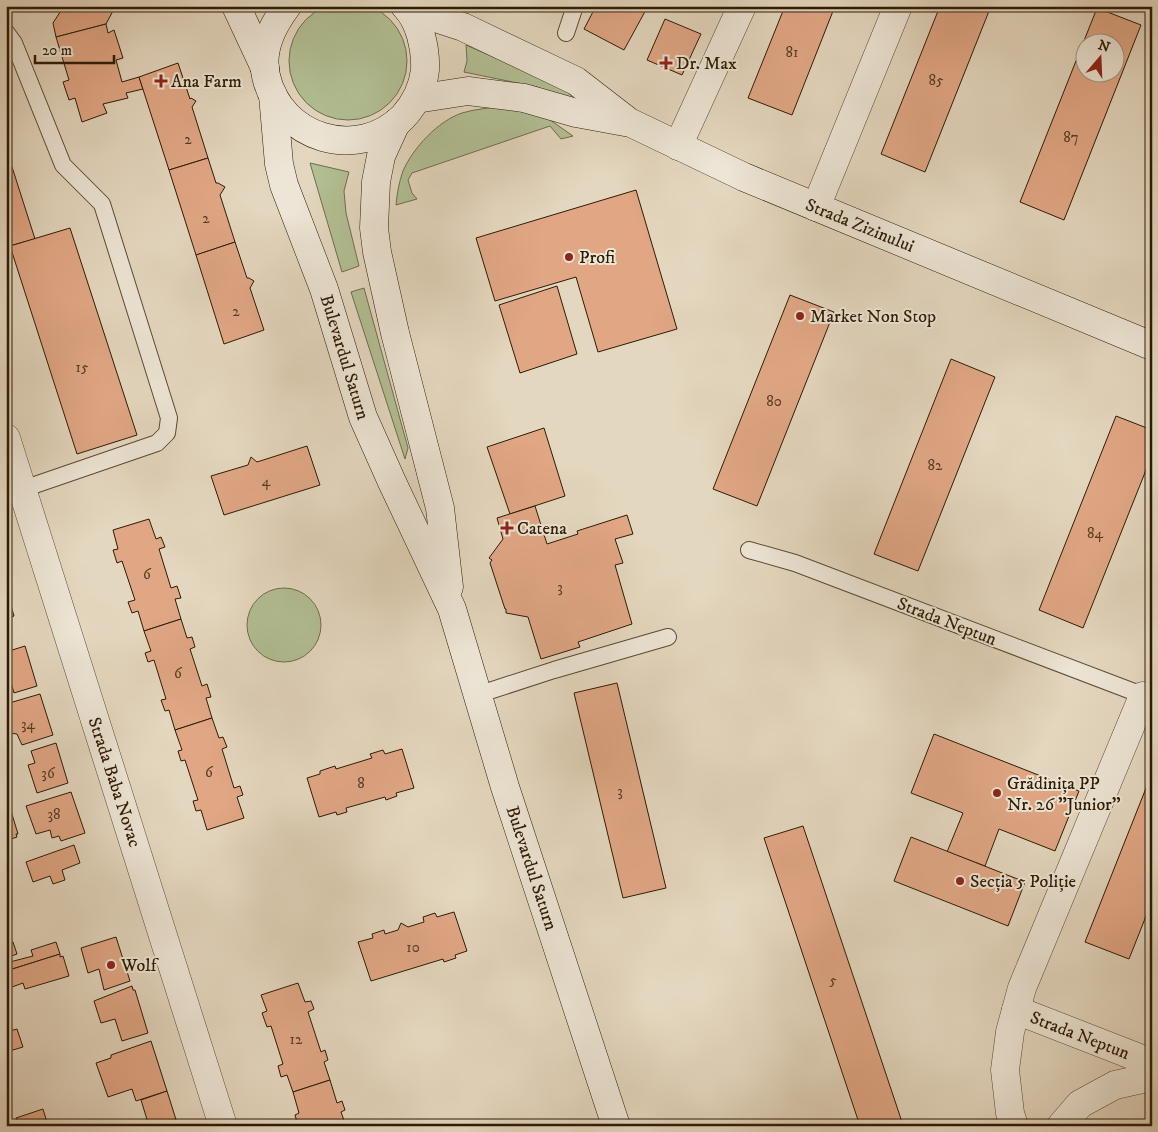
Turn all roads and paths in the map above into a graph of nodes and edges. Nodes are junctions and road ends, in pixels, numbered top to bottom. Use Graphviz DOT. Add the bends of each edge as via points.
graph roads {
  1 [pos="236,6"];
  2 [pos="287,6"];
  3 [pos="575,6"];
  4 [pos="742,6"];
  5 [pos="898,6"];
  6 [pos="406,8"];
  7 [pos="6,32"];
  8 [pos="566,33"];
  9 [pos="265,68"];
  10 [pos="273,95"];
  11 [pos="416,99"];
  12 [pos="629,122"];
  13 [pos="396,123"];
  14 [pos="678,146"];
  15 [pos="816,208"];
  16 [pos="1093,322"];
  17 [pos="1152,340"];
  18 [pos="1152,346"];
  19 [pos="1152,358"];
  20 [pos="6,438"];
  21 [pos="23,489"];
  22 [pos="749,550"];
  23 [pos="452,609"];
  24 [pos="668,637"];
  25 [pos="477,695"];
  26 [pos="1147,697"];
  27 [pos="1016,1010"];
  28 [pos="1152,1063"];
  29 [pos="1152,1078"];
  30 [pos="1012,1119"];
  31 [pos="223,1126"];
  32 [pos="616,1126"];
  33 [pos="1061,1126"];
  1 -- 9 [label="main road"];
  2 -- 9 [label="main road" via="269,36"];
  3 -- 8 [label="lane"];
  4 -- 14 [label="main road"];
  5 -- 15 [label="main road"];
  6 -- 11 [label="main road" via="422,36 426,57 424,79"];
  6 -- 12 [label="main road, Strada Zizinului" via="463,27 576,81"];
  7 -- 21 [label="lane" via="14,43 63,165 102,204 169,418 167,433 157,443"];
  9 -- 10 [label="main road"];
  10 -- 13 [label="main road" via="284,113 299,126 318,136 338,141 359,140 379,134"];
  10 -- 23 [label="main road, Bulevardul Saturn" via="284,185 324,289 363,417"];
  11 -- 12 [label="main road, Strada Zizinului" via="468,91 524,98 576,113"];
  11 -- 13 [label="main road"];
  12 -- 14 [label="main road, Strada Zizinului"];
  13 -- 23 [label="main road, Bulevardul Saturn" via="381,156 376,182 376,252 440,508"];
  14 -- 15 [label="main road, Strada Zizinului"];
  15 -- 16 [label="main road, Strada Zizinului"];
  16 -- 17 [label="main road, Strada Zizinului"];
  16 -- 18 [label="main road, Strada Zizinului"];
  16 -- 19 [label="main road, Strada Zizinului"];
  20 -- 21 [label="main road, Strada Baba Novac"];
  21 -- 31 [label="main road, Strada Baba Novac"];
  22 -- 26 [label="lane, Strada Neptun" via="795,563"];
  23 -- 25 [label="main road, Bulevardul Saturn"];
  24 -- 25 [label="lane"];
  25 -- 32 [label="main road, Bulevardul Saturn"];
  26 -- 27 [label="main road, Strada Neptun" via="1022,988"];
  27 -- 28 [label="main road, Strada Neptun"];
  27 -- 30 [label="main road" via="1005,1070"];
  29 -- 33 [label="main road, Strada Neptun" via="1115,1085 1080,1104"];
}
